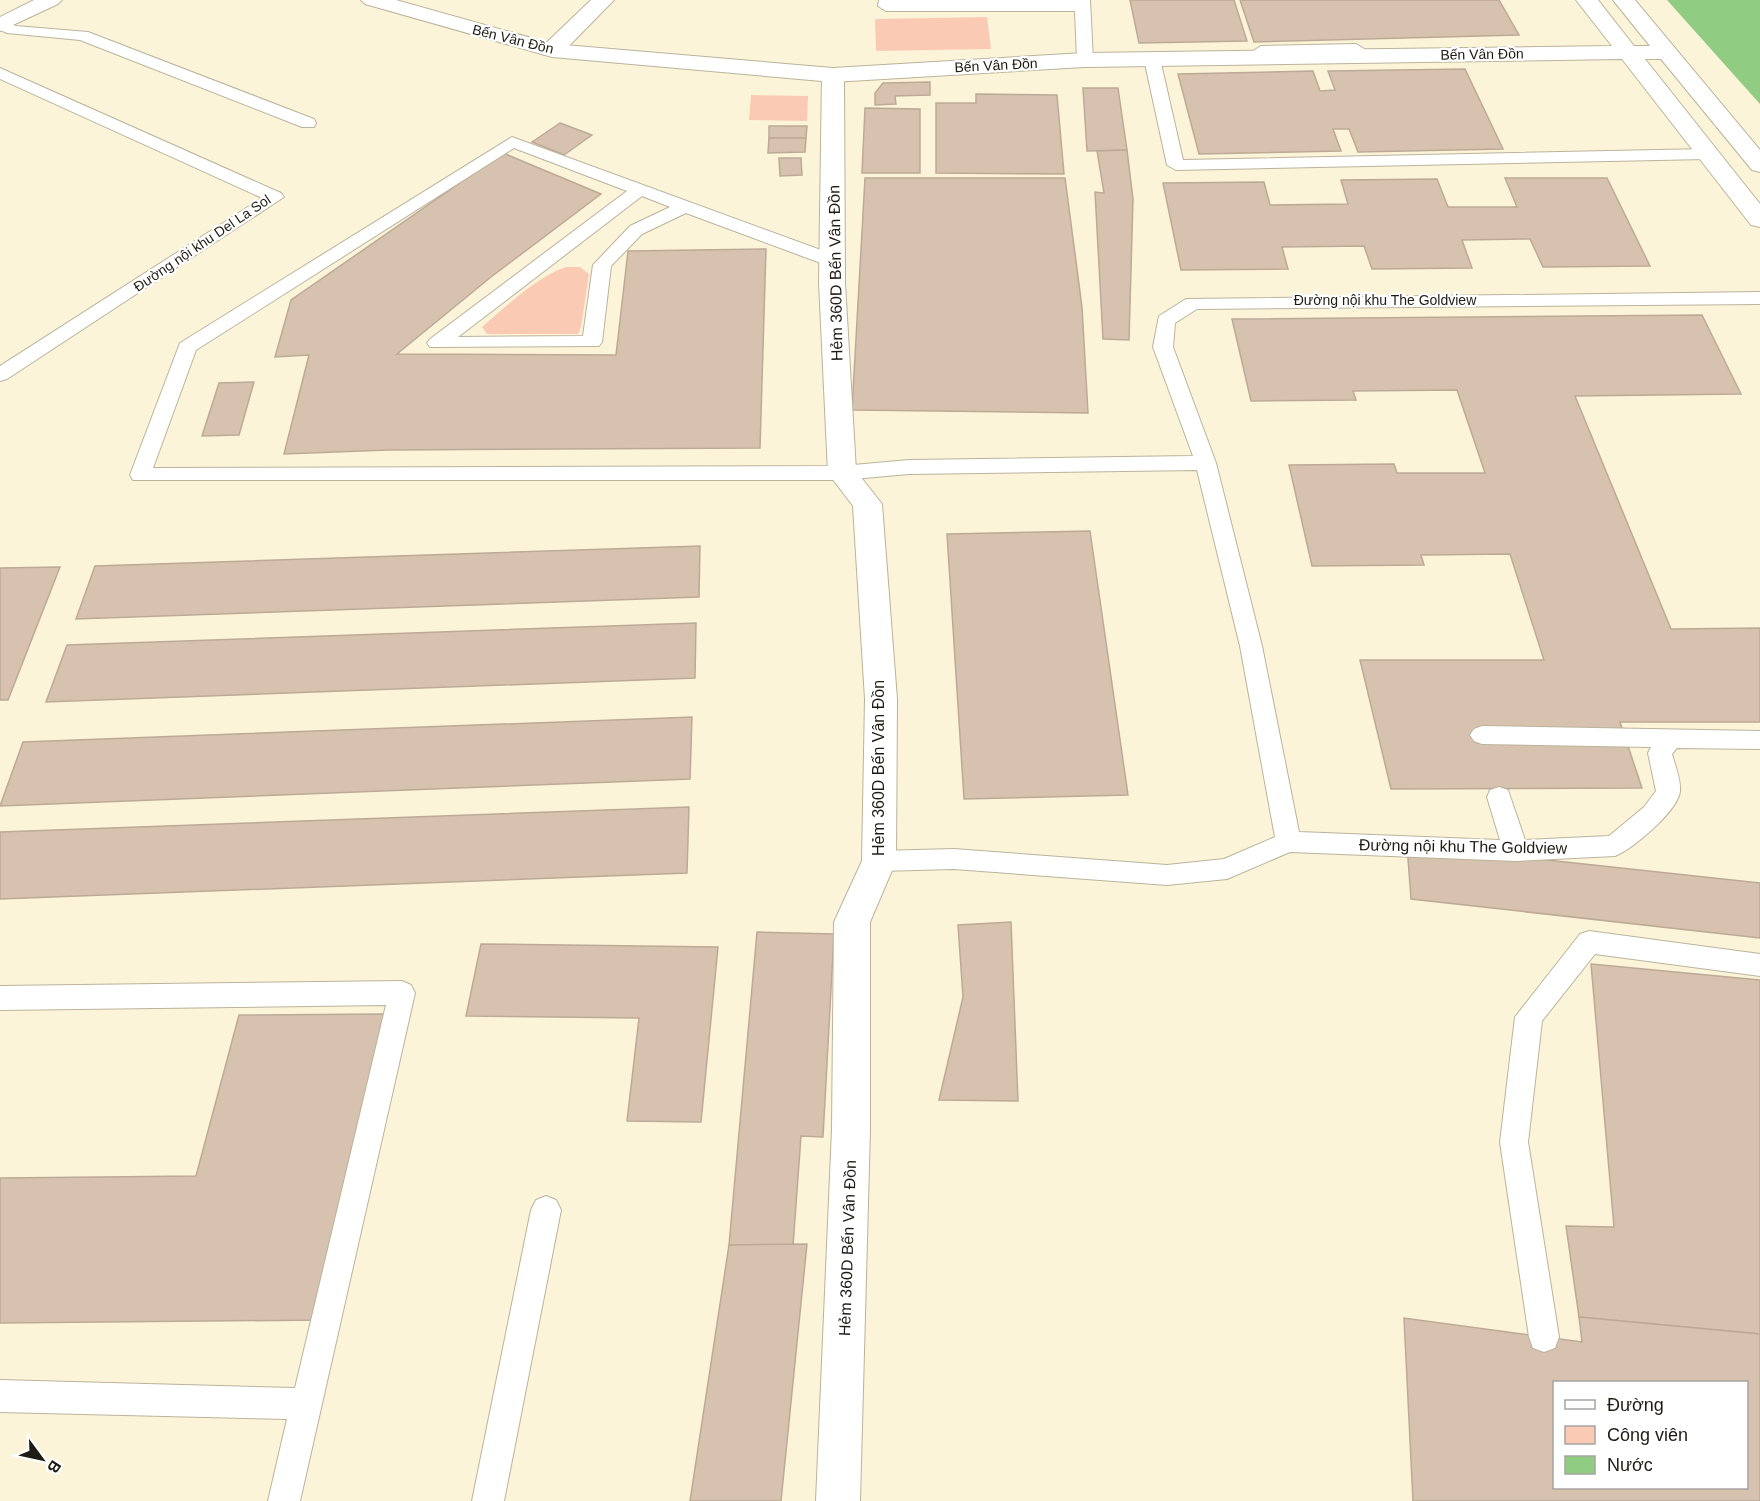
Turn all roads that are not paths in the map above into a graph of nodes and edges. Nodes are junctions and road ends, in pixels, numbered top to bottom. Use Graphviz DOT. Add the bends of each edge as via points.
graph roads {
  1 [pos="51,0"];
  2 [pos="372,0"];
  3 [pos="603,0"];
  4 [pos="886,0"];
  5 [pos="1587,0"];
  6 [pos="1624,0"];
  7 [pos="1082,3"];
  8 [pos="0,24"];
  9 [pos="552,50"];
  10 [pos="1629,52"];
  11 [pos="1668,52"];
  12 [pos="1152,59"];
  13 [pos="1085,60"];
  14 [pos="0,72"];
  15 [pos="833,75"];
  16 [pos="308,123"];
  17 [pos="1707,154"];
  18 [pos="1760,165"];
  19 [pos="639,190"];
  20 [pos="683,207"];
  21 [pos="1760,220"];
  22 [pos="833,261"];
  23 [pos="1760,298"];
  24 [pos="0,375"];
  25 [pos="1206,463"];
  26 [pos="842,473"];
  27 [pos="1482,735"];
  28 [pos="1669,740"];
  29 [pos="1760,740"];
  30 [pos="1499,797"];
  31 [pos="1288,842"];
  32 [pos="1516,851"];
  33 [pos="879,861"];
  34 [pos="1760,965"];
  35 [pos="0,998"];
  36 [pos="546,1210"];
  37 [pos="1544,1337"];
  38 [pos="0,1396"];
  39 [pos="308,1404"];
  40 [pos="284,1501"];
  41 [pos="488,1501"];
  42 [pos="838,1501"];
  1 -- 8 [label="main road"];
  2 -- 9 [label="main road, Bến Vân Đồn"];
  3 -- 9 [label="main road"];
  4 -- 7 [label="lane" via="886,6"];
  5 -- 10 [label="main road"];
  6 -- 11 [label="main road"];
  7 -- 13 [label="lane"];
  8 -- 16 [label="lane" via="13,30 82,35"];
  9 -- 15 [label="main road, Bến Vân Đồn"];
  10 -- 11 [label="main road, Bến Vân Đồn"];
  10 -- 12 [label="main road, Bến Vân Đồn"];
  10 -- 17 [label="main road"];
  11 -- 18 [label="main road"];
  12 -- 13 [label="main road, Bến Vân Đồn"];
  12 -- 17 [label="lane" via="1176,165"];
  13 -- 15 [label="main road, Bến Vân Đồn"];
  14 -- 24 [label="lane, Đường nội khu Del La Sol" via="275,197"];
  15 -- 22 [label="main road, Hẻm 360D Bến Vân Đồn"];
  17 -- 21 [label="main road"];
  19 -- 20 [label="lane"];
  19 -- 20 [label="lane" via="437,343 592,342 602,265 636,230"];
  19 -- 26 [label="lane" via="512,142 187,347 140,475"];
  20 -- 22 [label="lane"];
  22 -- 26 [label="main road, Hẻm 360D Bến Vân Đồn"];
  23 -- 25 [label="lane, Đường nội khu The Goldview" via="1193,303 1166,320 1163,347"];
  25 -- 26 [label="lane" via="909,467"];
  25 -- 31 [label="lane, Đường nội khu The Goldview" via="1251,646"];
  26 -- 33 [label="main road, Hẻm 360D Bến Vân Đồn" via="867,504 881,699"];
  27 -- 28 [label="lane"];
  28 -- 29 [label="lane"];
  28 -- 32 [label="lane, Đường nội khu The Goldview" via="1660,753 1668,792 1653,814 1615,846"];
  30 -- 32 [label="lane"];
  31 -- 32 [label="lane, Đường nội khu The Goldview"];
  31 -- 33 [label="lane, Đường nội khu The Goldview" via="1227,869 1167,875 954,859"];
  33 -- 42 [label="main road, Hẻm 360D Bến Vân Đồn" via="852,922 851,1129"];
  34 -- 37 [label="lane" via="1589,942 1529,1017 1514,1142"];
  35 -- 39 [label="lane" via="402,993"];
  36 -- 41 [label="lane"];
  38 -- 39 [label="lane"];
  39 -- 40 [label="lane"];
}
